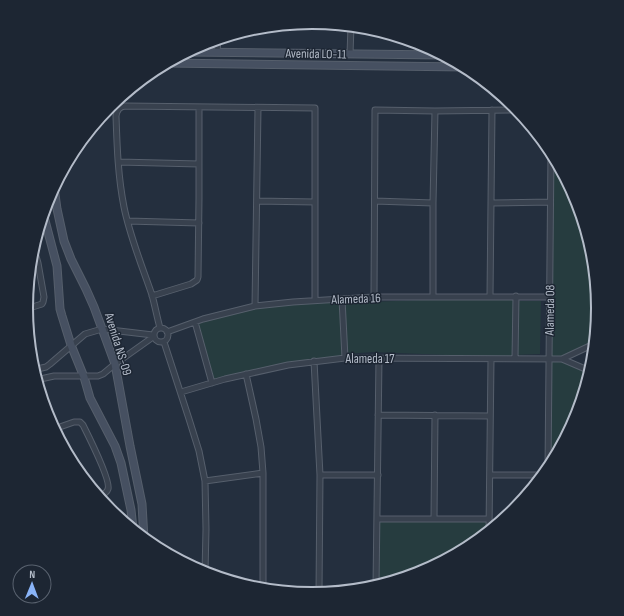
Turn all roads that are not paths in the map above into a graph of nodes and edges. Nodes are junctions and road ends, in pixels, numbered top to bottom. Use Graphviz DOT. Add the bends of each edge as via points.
graph roads {
  1 [pos="350,31"];
  2 [pos="218,45"];
  3 [pos="201,52"];
  4 [pos="218,52"];
  5 [pos="350,54"];
  6 [pos="429,55"];
  7 [pos="179,63"];
  8 [pos="453,67"];
  9 [pos="199,107"];
  10 [pos="258,108"];
  11 [pos="492,110"];
  12 [pos="508,110"];
  13 [pos="435,111"];
  14 [pos="119,162"];
  15 [pos="199,164"];
  16 [pos="551,164"];
  17 [pos="56,198"];
  18 [pos="257,201"];
  19 [pos="375,201"];
  20 [pos="315,202"];
  21 [pos="550,202"];
  22 [pos="433,203"];
  23 [pos="492,203"];
  24 [pos="128,221"];
  25 [pos="199,223"];
  26 [pos="46,225"];
  27 [pos="37,260"];
  28 [pos="152,296"];
  29 [pos="490,296"];
  30 [pos="516,296"];
  31 [pos="374,297"];
  32 [pos="433,297"];
  33 [pos="550,297"];
  34 [pos="342,299"];
  35 [pos="315,300"];
  36 [pos="255,306"];
  37 [pos="33,307"];
  38 [pos="195,322"];
  39 [pos="160,328"];
  40 [pos="102,329"];
  41 [pos="167,332"];
  42 [pos="153,336"];
  43 [pos="164,342"];
  44 [pos="71,345"];
  45 [pos="589,347"];
  46 [pos="345,358"];
  47 [pos="379,358"];
  48 [pos="515,358"];
  49 [pos="491,359"];
  50 [pos="548,359"];
  51 [pos="562,359"];
  52 [pos="314,361"];
  53 [pos="115,364"];
  54 [pos="40,369"];
  55 [pos="584,369"];
  56 [pos="246,374"];
  57 [pos="84,377"];
  58 [pos="43,379"];
  59 [pos="212,383"];
  60 [pos="181,392"];
  61 [pos="378,415"];
  62 [pos="434,416"];
  63 [pos="490,416"];
  64 [pos="60,427"];
  65 [pos="547,459"];
  66 [pos="263,473"];
  67 [pos="320,474"];
  68 [pos="490,474"];
  69 [pos="378,475"];
  70 [pos="535,475"];
  71 [pos="205,481"];
  72 [pos="103,493"];
  73 [pos="377,519"];
  74 [pos="434,519"];
  75 [pos="489,519"];
  76 [pos="132,521"];
  77 [pos="489,524"];
  78 [pos="143,530"];
  79 [pos="205,566"];
  80 [pos="376,579"];
  81 [pos="263,583"];
  82 [pos="319,587"];
  1 -- 5 [label="street"];
  2 -- 4 [label="street"];
  3 -- 4 [label="street, Avenida LO-11"];
  4 -- 5 [label="street, Avenida LO-11"];
  5 -- 6 [label="street, Avenida LO-11"];
  7 -- 8 [label="street, Avenida LO-11"];
  9 -- 10 [label="street"];
  9 -- 14 [label="street" via="119,108 116,116"];
  9 -- 15 [label="street"];
  10 -- 18 [label="street"];
  10 -- 20 [label="street" via="315,108"];
  11 -- 12 [label="street"];
  11 -- 13 [label="street"];
  11 -- 23 [label="street"];
  13 -- 19 [label="street" via="375,110"];
  13 -- 22 [label="street"];
  14 -- 15 [label="street"];
  14 -- 24 [label="street"];
  15 -- 25 [label="street"];
  16 -- 21 [label="street, Alameda 08"];
  17 -- 40 [label="street, Avenida NS-09" via="64,241"];
  18 -- 20 [label="street"];
  18 -- 36 [label="street"];
  19 -- 22 [label="street"];
  19 -- 31 [label="street"];
  20 -- 35 [label="street"];
  21 -- 23 [label="street"];
  21 -- 33 [label="street, Alameda 08"];
  22 -- 32 [label="street"];
  23 -- 29 [label="street"];
  24 -- 25 [label="street"];
  24 -- 28 [label="street"];
  25 -- 28 [label="street" via="197,280"];
  26 -- 44 [label="street" via="57,266 60,308"];
  27 -- 37 [label="street" via="44,297 42,304"];
  28 -- 39 [label="street"];
  29 -- 30 [label="street, Alameda 16"];
  29 -- 32 [label="street, Alameda 16"];
  30 -- 33 [label="street, Alameda 16"];
  30 -- 48 [label="street"];
  31 -- 32 [label="street, Alameda 16"];
  31 -- 34 [label="street, Alameda 16"];
  33 -- 50 [label="street, Alameda 08"];
  34 -- 35 [label="street, Alameda 16"];
  34 -- 46 [label="street"];
  35 -- 36 [label="street, Alameda 16"];
  36 -- 38 [label="street, Alameda 16"];
  38 -- 41 [label="street, Alameda 16"];
  38 -- 59 [label="street"];
  39 -- 41 [label="street"];
  39 -- 42 [label="street" via="155,330"];
  40 -- 42 [label="street"];
  40 -- 44 [label="street" via="85,334"];
  40 -- 53 [label="street, Avenida NS-09"];
  41 -- 43 [label="street" via="168,338"];
  42 -- 43 [label="street" via="158,342"];
  42 -- 53 [label="street"];
  43 -- 60 [label="street"];
  44 -- 54 [label="street" via="50,364"];
  44 -- 57 [label="street"];
  45 -- 51 [label="street"];
  46 -- 47 [label="street, Alameda 17"];
  46 -- 52 [label="street, Alameda 17"];
  47 -- 49 [label="street, Alameda 17"];
  47 -- 61 [label="street"];
  48 -- 49 [label="street, Alameda 17"];
  48 -- 50 [label="street, Alameda 17"];
  49 -- 63 [label="street"];
  50 -- 51 [label="street, Alameda 17"];
  50 -- 65 [label="street, Alameda 08"];
  51 -- 55 [label="street"];
  52 -- 56 [label="street, Alameda 17"];
  52 -- 67 [label="street"];
  53 -- 57 [label="street" via="103,374"];
  53 -- 78 [label="street, Avenida NS-09" via="142,504"];
  56 -- 59 [label="street, Alameda 17"];
  56 -- 66 [label="street" via="258,426"];
  57 -- 58 [label="street" via="54,376"];
  57 -- 76 [label="street" via="90,398 115,446"];
  59 -- 60 [label="street, Alameda 17"];
  60 -- 71 [label="street" via="199,451"];
  61 -- 62 [label="street"];
  61 -- 69 [label="street"];
  62 -- 63 [label="street"];
  62 -- 74 [label="street"];
  63 -- 68 [label="street"];
  64 -- 72 [label="street" via="74,422 83,425 107,482 108,490"];
  66 -- 71 [label="street"];
  66 -- 81 [label="street"];
  67 -- 69 [label="street"];
  67 -- 82 [label="street"];
  68 -- 70 [label="street"];
  68 -- 75 [label="street"];
  69 -- 73 [label="street"];
  71 -- 79 [label="street"];
  73 -- 74 [label="street"];
  73 -- 80 [label="street"];
  74 -- 75 [label="street"];
  75 -- 77 [label="street"];
}
